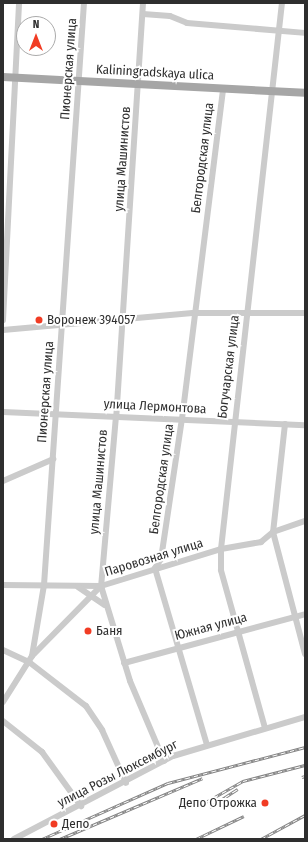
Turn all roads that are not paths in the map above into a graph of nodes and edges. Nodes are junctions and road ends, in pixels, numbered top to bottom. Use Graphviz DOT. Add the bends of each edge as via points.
graph roads {
  1 [pos="19,3"];
  2 [pos="84,3"];
  3 [pos="144,3"];
  4 [pos="282,3"];
  5 [pos="143,14"];
  6 [pos="278,31"];
  7 [pos="305,33"];
  8 [pos="3,77"];
  9 [pos="14,77"];
  10 [pos="79,81"];
  11 [pos="140,84"];
  12 [pos="223,89"];
  13 [pos="274,91"];
  14 [pos="305,93"];
  15 [pos="247,312"];
  16 [pos="195,313"];
  17 [pos="305,313"];
  18 [pos="123,319"];
  19 [pos="3,320"];
  20 [pos="62,324"];
  21 [pos="3,330"];
  22 [pos="3,412"];
  23 [pos="56,414"];
  24 [pos="116,416"];
  25 [pos="182,419"];
  26 [pos="234,422"];
  27 [pos="285,424"];
  28 [pos="305,425"];
  29 [pos="53,459"];
  30 [pos="3,481"];
  31 [pos="305,521"];
  32 [pos="273,532"];
  33 [pos="221,549"];
  34 [pos="161,558"];
  35 [pos="169,564"];
  36 [pos="155,568"];
  37 [pos="3,585"];
  38 [pos="44,586"];
  39 [pos="101,586"];
  40 [pos="78,587"];
  41 [pos="88,597"];
  42 [pos="105,605"];
  43 [pos="305,614"];
  44 [pos="295,617"];
  45 [pos="239,631"];
  46 [pos="180,647"];
  47 [pos="3,650"];
  48 [pos="305,654"];
  49 [pos="30,659"];
  50 [pos="124,663"];
  51 [pos="3,702"];
  52 [pos="305,717"];
  53 [pos="3,721"];
  54 [pos="265,728"];
  55 [pos="207,745"];
  56 [pos="164,761"];
  57 [pos="126,783"];
  58 [pos="81,806"];
  59 [pos="14,839"];
  1 -- 9 [label="street"];
  2 -- 10 [label="street, Пионерская улица"];
  3 -- 5 [label="street, улица Машинистов"];
  4 -- 6 [label="street, Богучарская улица"];
  5 -- 6 [label="street" via="170,16 187,23"];
  5 -- 11 [label="street, улица Машинистов"];
  6 -- 7 [label="street"];
  6 -- 13 [label="street, Богучарская улица"];
  8 -- 9 [label="main road, Kaliningradskaya ulica"];
  9 -- 10 [label="main road, Kaliningradskaya ulica"];
  9 -- 19 [label="street"];
  10 -- 11 [label="main road, Kaliningradskaya ulica"];
  10 -- 20 [label="street, Пионерская улица"];
  11 -- 12 [label="main road, Kaliningradskaya ulica"];
  11 -- 18 [label="street, улица Машинистов"];
  12 -- 13 [label="main road, Kaliningradskaya ulica"];
  12 -- 16 [label="street, Белгородская улица"];
  13 -- 14 [label="main road, Kaliningradskaya ulica"];
  13 -- 15 [label="street, Богучарская улица"];
  15 -- 16 [label="street"];
  15 -- 17 [label="street"];
  15 -- 26 [label="street, Богучарская улица"];
  16 -- 18 [label="street"];
  16 -- 25 [label="street, Белгородская улица"];
  18 -- 20 [label="street"];
  18 -- 24 [label="street, улица Машинистов"];
  20 -- 21 [label="street"];
  20 -- 23 [label="street, Пионерская улица"];
  22 -- 23 [label="street, улица Лермонтова"];
  23 -- 24 [label="street, улица Лермонтова"];
  23 -- 29 [label="street, Пионерская улица"];
  24 -- 25 [label="street, улица Лермонтова"];
  24 -- 39 [label="street, улица Машинистов"];
  25 -- 26 [label="street, улица Лермонтова"];
  25 -- 34 [label="street, Белгородская улица"];
  26 -- 27 [label="street, улица Лермонтова"];
  26 -- 33 [label="street, Богучарская улица"];
  27 -- 28 [label="street, улица Лермонтова"];
  27 -- 32 [label="street"];
  29 -- 30 [label="street"];
  29 -- 38 [label="street, Пионерская улица"];
  31 -- 32 [label="street, Паровозная улица"];
  32 -- 33 [label="street, Паровозная улица" via="261,542"];
  32 -- 44 [label="street"];
  33 -- 35 [label="street, Паровозная улица"];
  33 -- 45 [label="street, Богучарская улица" via="221,570"];
  34 -- 35 [label="street"];
  34 -- 36 [label="street, Белгородская улица"];
  35 -- 36 [label="street, Паровозная улица"];
  36 -- 39 [label="street, Паровозная улица"];
  36 -- 46 [label="street"];
  37 -- 38 [label="street, Паровозная улица"];
  38 -- 40 [label="street, Паровозная улица"];
  38 -- 49 [label="street, Пионерская улица"];
  39 -- 40 [label="street, Паровозная улица"];
  39 -- 41 [label="street"];
  39 -- 42 [label="street, улица Машинистов"];
  40 -- 41 [label="street"];
  41 -- 42 [label="street"];
  41 -- 49 [label="street"];
  42 -- 50 [label="street, улица Машинистов"];
  43 -- 44 [label="street, Южная улица"];
  44 -- 45 [label="street, Южная улица"];
  44 -- 48 [label="street"];
  45 -- 46 [label="street, Южная улица"];
  45 -- 54 [label="street, Богучарская улица"];
  46 -- 50 [label="street, Южная улица"];
  46 -- 55 [label="street"];
  47 -- 49 [label="street"];
  49 -- 51 [label="street, Пионерская улица"];
  49 -- 57 [label="street" via="86,706 102,730"];
  50 -- 56 [label="street, улица Машинистов"];
  52 -- 54 [label="street, улица Розы Люксембург"];
  53 -- 58 [label="street" via="42,752"];
  54 -- 55 [label="street, улица Розы Люксембург"];
  55 -- 56 [label="street, улица Розы Люксембург"];
  56 -- 57 [label="street, улица Розы Люксембург"];
  57 -- 58 [label="street, улица Розы Люксембург"];
  58 -- 59 [label="street, улица Розы Люксембург"];
}
